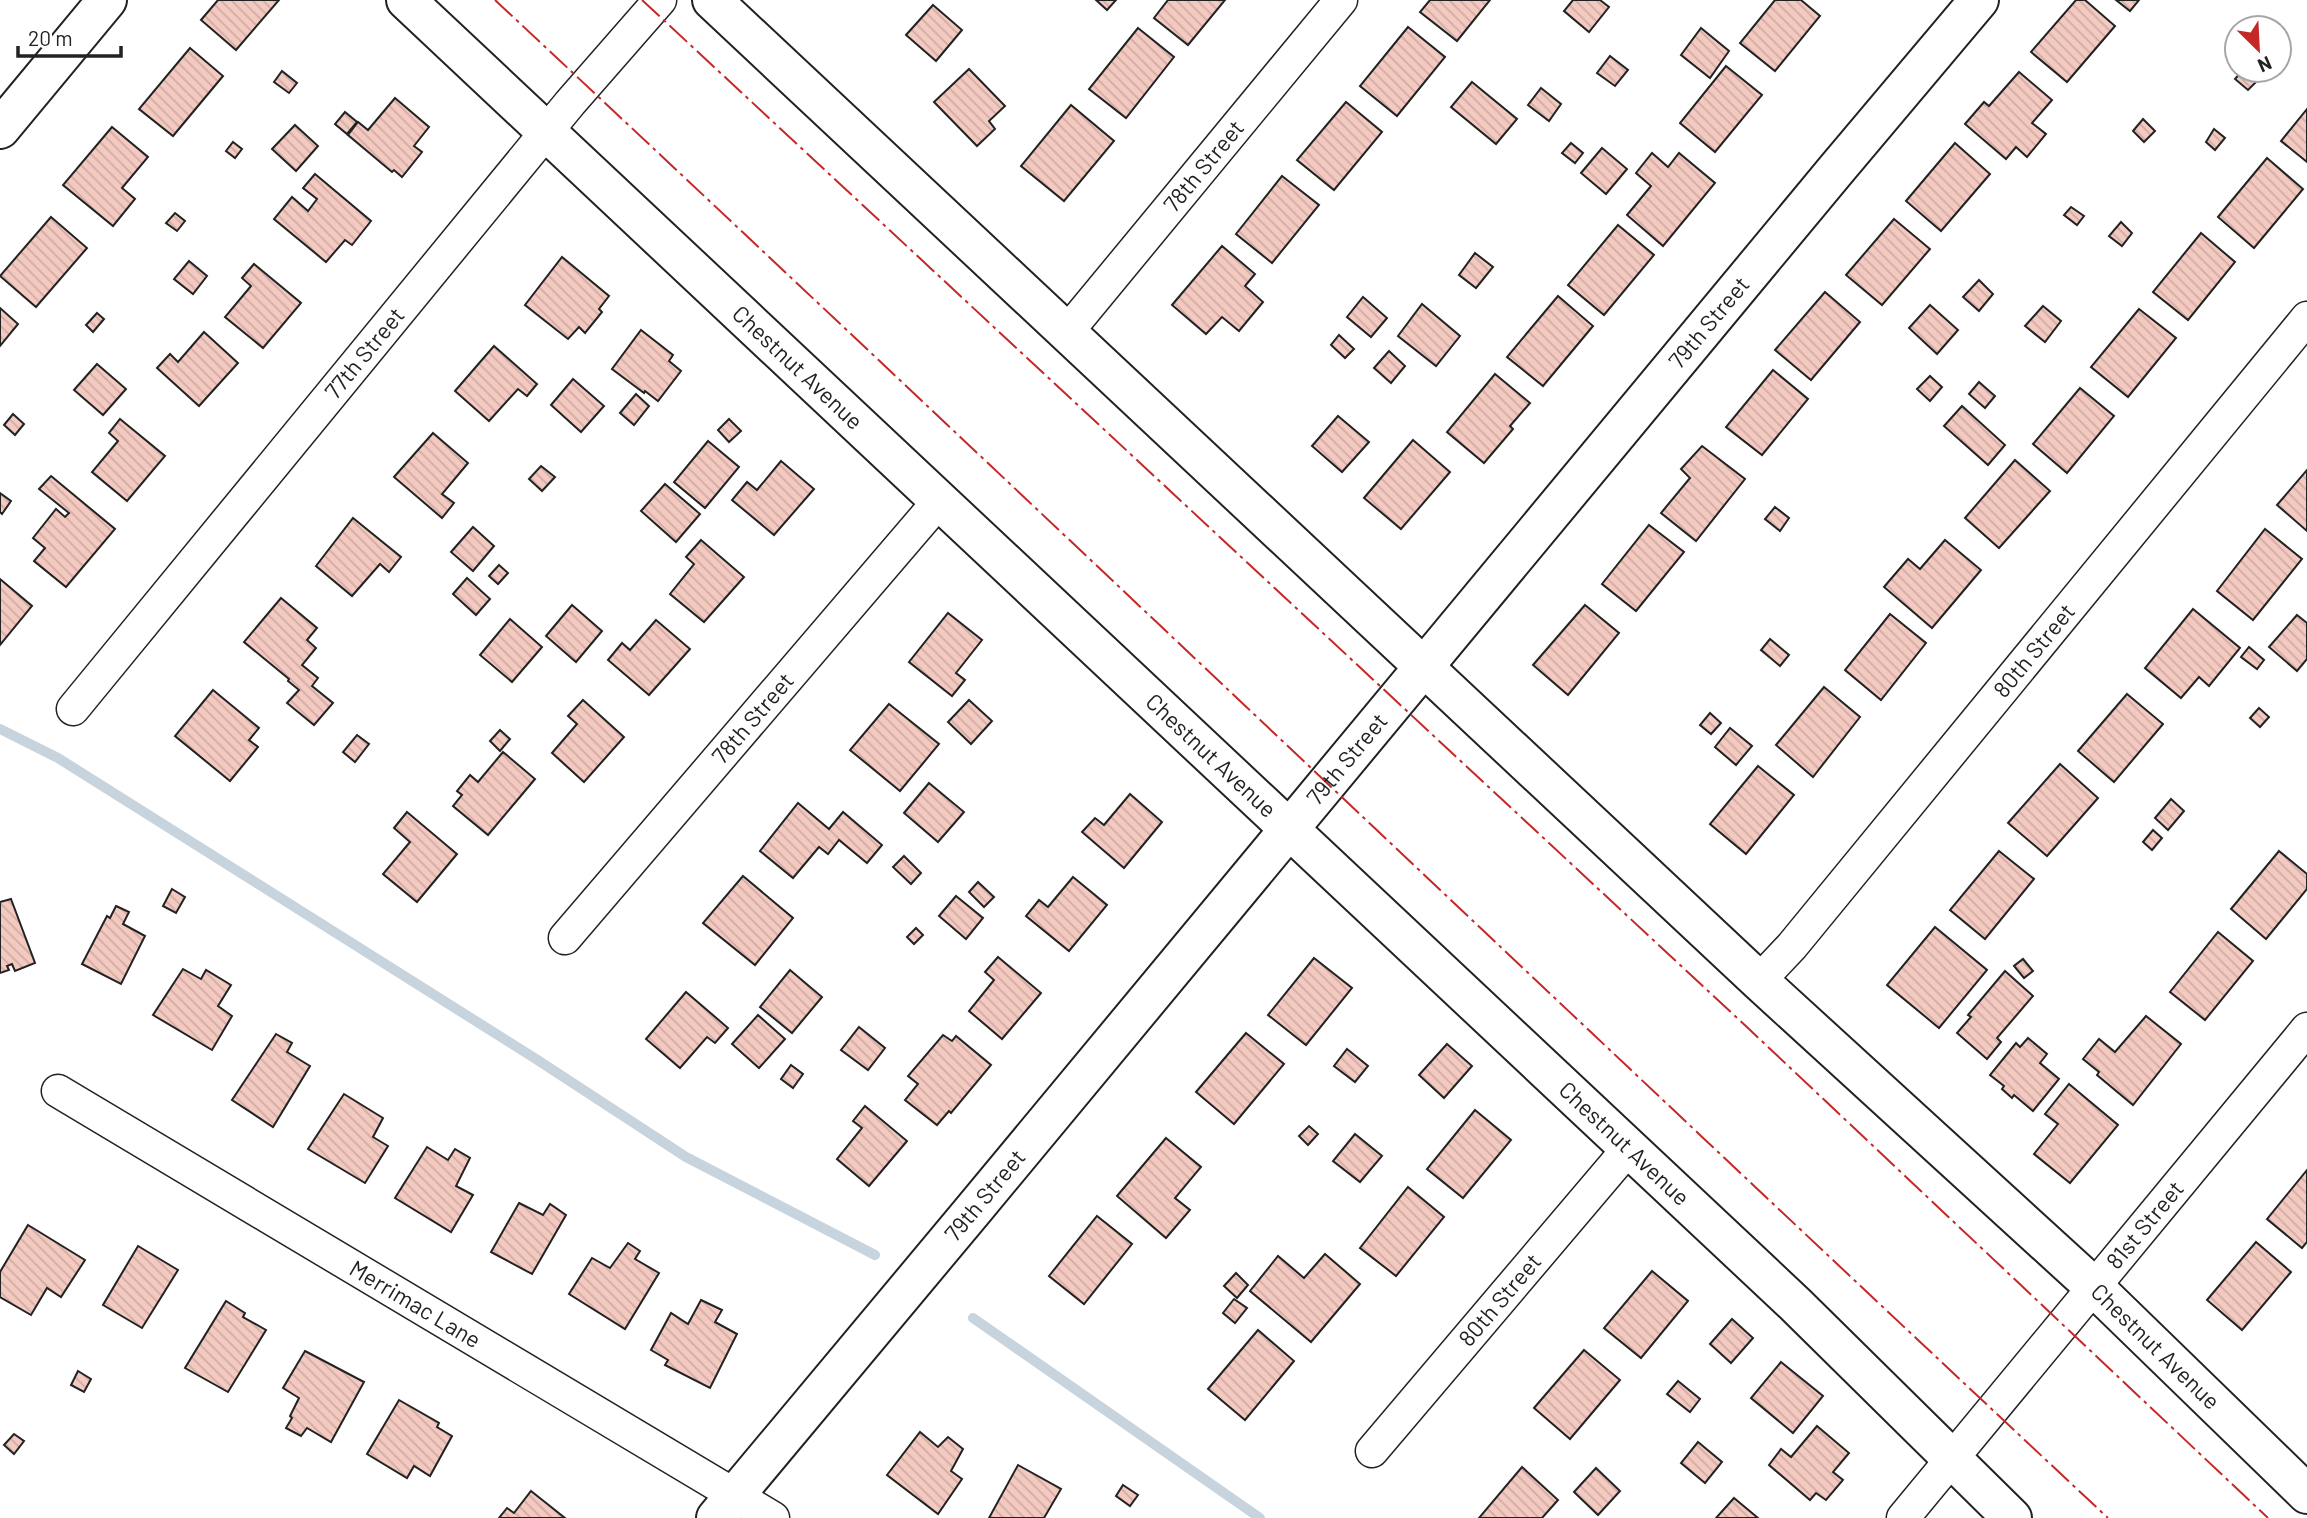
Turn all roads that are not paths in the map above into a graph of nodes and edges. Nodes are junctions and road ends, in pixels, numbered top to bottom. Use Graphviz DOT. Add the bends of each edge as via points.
graph roads {
  1 [pos="107,0"];
  2 [pos="406,0"];
  3 [pos="660,0"];
  4 [pos="712,0"];
  5 [pos="1341,0"];
  6 [pos="1979,0"];
  7 [pos="0,129"];
  8 [pos="547,131"];
  9 [pos="2307,318"];
  10 [pos="1067,332"];
  11 [pos="939,501"];
  12 [pos="1423,667"];
  13 [pos="73,709"];
  14 [pos="1289,829"];
  15 [pos="565,938"];
  16 [pos="1759,981"];
  17 [pos="2307,1029"];
  18 [pos="58,1091"];
  19 [pos="1629,1148"];
  20 [pos="2094,1287"];
  21 [pos="1372,1451"];
  22 [pos="1950,1459"];
  23 [pos="2307,1494"];
  24 [pos="725,1507"];
  25 [pos="773,1518"];
  26 [pos="1903,1518"];
  27 [pos="2012,1518"];
  1 -- 7 [label="street"];
  2 -- 8 [label="street, Chestnut Avenue"];
  3 -- 8 [label="street, 77th Street"];
  4 -- 10 [label="street, Chestnut Avenue"];
  5 -- 10 [label="street, 78th Street"];
  6 -- 12 [label="street, 79th Street"];
  8 -- 11 [label="street, Chestnut Avenue"];
  8 -- 13 [label="street, 77th Street"];
  9 -- 16 [label="street, 80th Street" via="1810,925"];
  10 -- 12 [label="street, Chestnut Avenue"];
  11 -- 14 [label="street, Chestnut Avenue"];
  11 -- 15 [label="street, 78th Street"];
  12 -- 14 [label="street, 79th Street"];
  12 -- 16 [label="street, Chestnut Avenue"];
  14 -- 19 [label="street, Chestnut Avenue"];
  14 -- 24 [label="street, 79th Street"];
  16 -- 20 [label="street, Chestnut Avenue"];
  17 -- 20 [label="street, 81st Street"];
  18 -- 24 [label="street, Merrimac Lane"];
  19 -- 21 [label="street, 80th Street"];
  19 -- 22 [label="street, Chestnut Avenue"];
  20 -- 22 [label="street, 81st Street"];
  20 -- 23 [label="street, Chestnut Avenue"];
  22 -- 26 [label="street, 81st Street"];
  22 -- 27 [label="street, Chestnut Avenue"];
  24 -- 25 [label="street, Merrimac Lane"];
}
